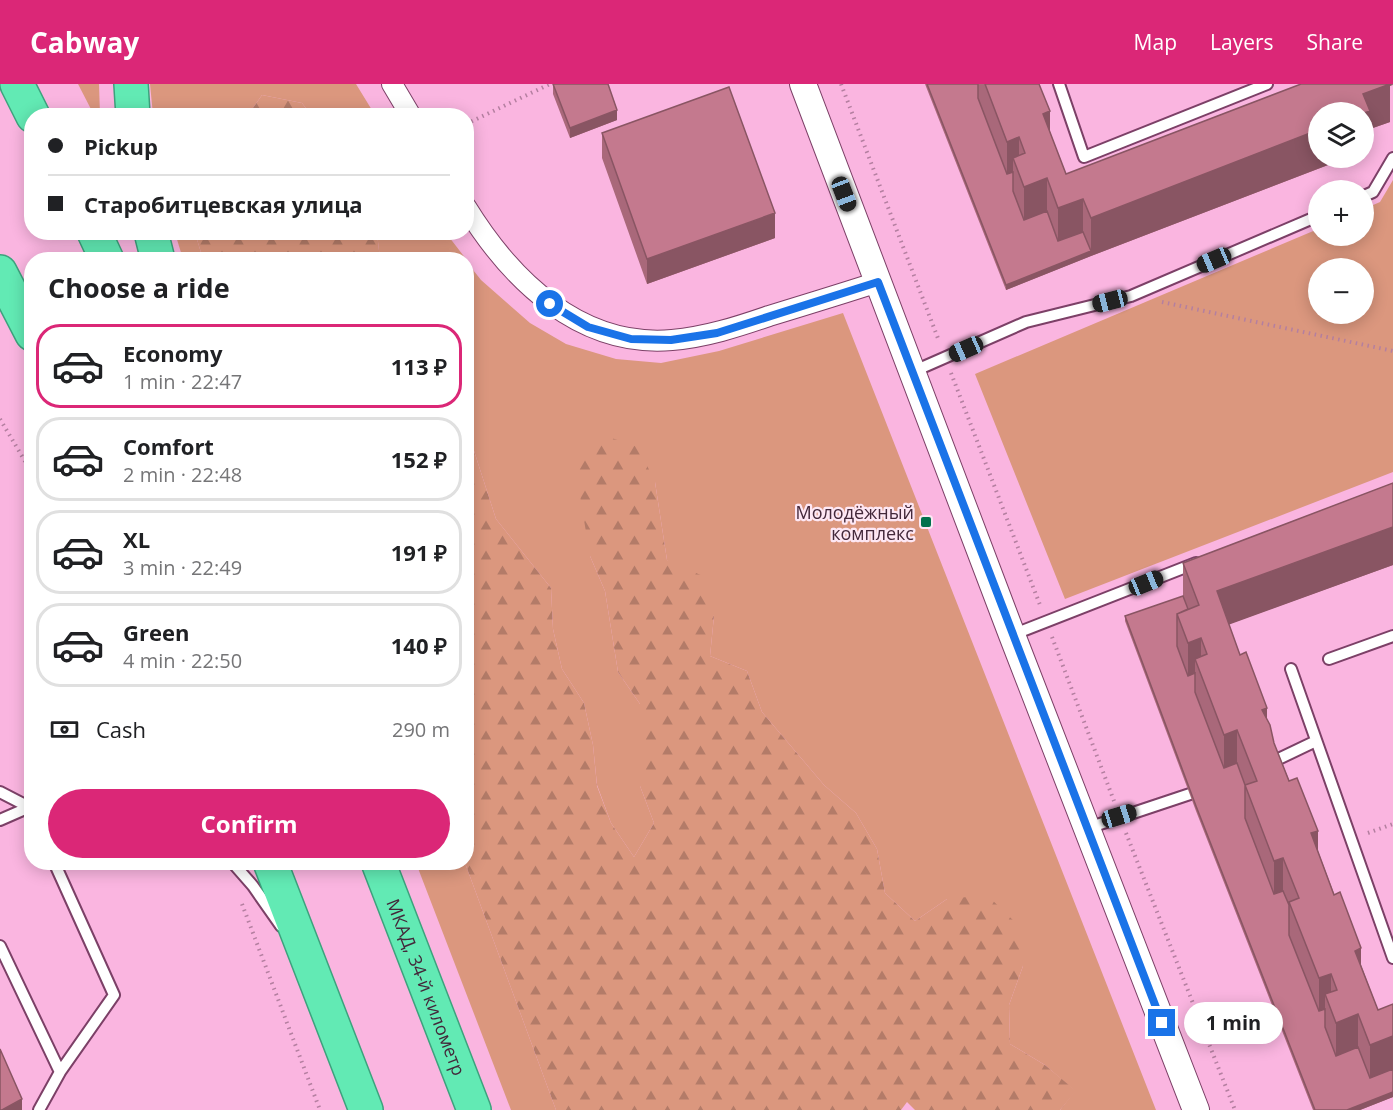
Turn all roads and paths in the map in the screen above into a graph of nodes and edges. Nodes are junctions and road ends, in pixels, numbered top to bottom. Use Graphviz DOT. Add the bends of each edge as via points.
graph roads {
  1 [pos="17,84"];
  2 [pos="131,84"];
  3 [pos="392,84"];
  4 [pos="550,84"];
  5 [pos="803,84"];
  6 [pos="841,84"];
  7 [pos="1059,84"];
  8 [pos="1267,84"];
  9 [pos="29,108"];
  10 [pos="132,108"];
  11 [pos="406,108"];
  12 [pos="474,120"];
  13 [pos="1393,158"];
  14 [pos="1374,190"];
  15 [pos="474,220"];
  16 [pos="1308,220"];
  17 [pos="0,272"];
  18 [pos="878,282"];
  19 [pos="1131,296"];
  20 [pos="24,318"];
  21 [pos="1393,351"];
  22 [pos="946,358"];
  23 [pos="912,373"];
  24 [pos="0,419"];
  25 [pos="24,460"];
  26 [pos="1211,558"];
  27 [pos="1046,622"];
  28 [pos="1012,635"];
  29 [pos="1393,636"];
  30 [pos="1329,659"];
  31 [pos="1291,669"];
  32 [pos="1316,741"];
  33 [pos="1270,763"];
  34 [pos="0,792"];
  35 [pos="1190,794"];
  36 [pos="24,804"];
  37 [pos="24,811"];
  38 [pos="1119,816"];
  39 [pos="0,820"];
  40 [pos="1087,828"];
  41 [pos="58,870"];
  42 [pos="238,870"];
  43 [pos="273,870"];
  44 [pos="381,870"];
  45 [pos="238,894"];
  46 [pos="0,946"];
  47 [pos="1393,958"];
  48 [pos="313,974"];
  49 [pos="60,1072"];
  50 [pos="39,1110"];
  51 [pos="320,1110"];
  52 [pos="366,1110"];
  53 [pos="474,1110"];
  54 [pos="1196,1110"];
  55 [pos="1235,1110"];
  1 -- 9 [label="highway"];
  2 -- 10 [label="highway"];
  3 -- 11 [label="street"];
  4 -- 12 [label="path"];
  5 -- 18 [label="street"];
  6 -- 22 [label="path"];
  7 -- 8 [label="lane" via="1084,157"];
  13 -- 14 [label="lane"];
  15 -- 18 [label="street" via="515,272 550,304 588,327 631,339 671,340 717,333"];
  16 -- 19 [label="lane"];
  17 -- 20 [label="highway"];
  18 -- 23 [label="street"];
  19 -- 21 [label="path"];
  19 -- 22 [label="lane" via="1026,322"];
  22 -- 23 [label="lane"];
  22 -- 27 [label="path"];
  23 -- 28 [label="street"];
  24 -- 25 [label="path"];
  26 -- 27 [label="lane"];
  27 -- 28 [label="lane"];
  27 -- 38 [label="path"];
  28 -- 40 [label="street"];
  29 -- 30 [label="lane"];
  31 -- 32 [label="lane"];
  32 -- 33 [label="lane"];
  32 -- 47 [label="lane"];
  34 -- 36 [label="lane"];
  35 -- 38 [label="lane"];
  37 -- 39 [label="lane"];
  38 -- 40 [label="lane"];
  38 -- 55 [label="path"];
  40 -- 54 [label="street"];
  41 -- 49 [label="lane" via="114,995"];
  42 -- 48 [label="lane"];
  43 -- 48 [label="highway"];
  44 -- 53 [label="highway, МКАД, 34-й километр"];
  45 -- 51 [label="path"];
  46 -- 49 [label="lane"];
  48 -- 52 [label="highway"];
  49 -- 50 [label="lane"];
}
